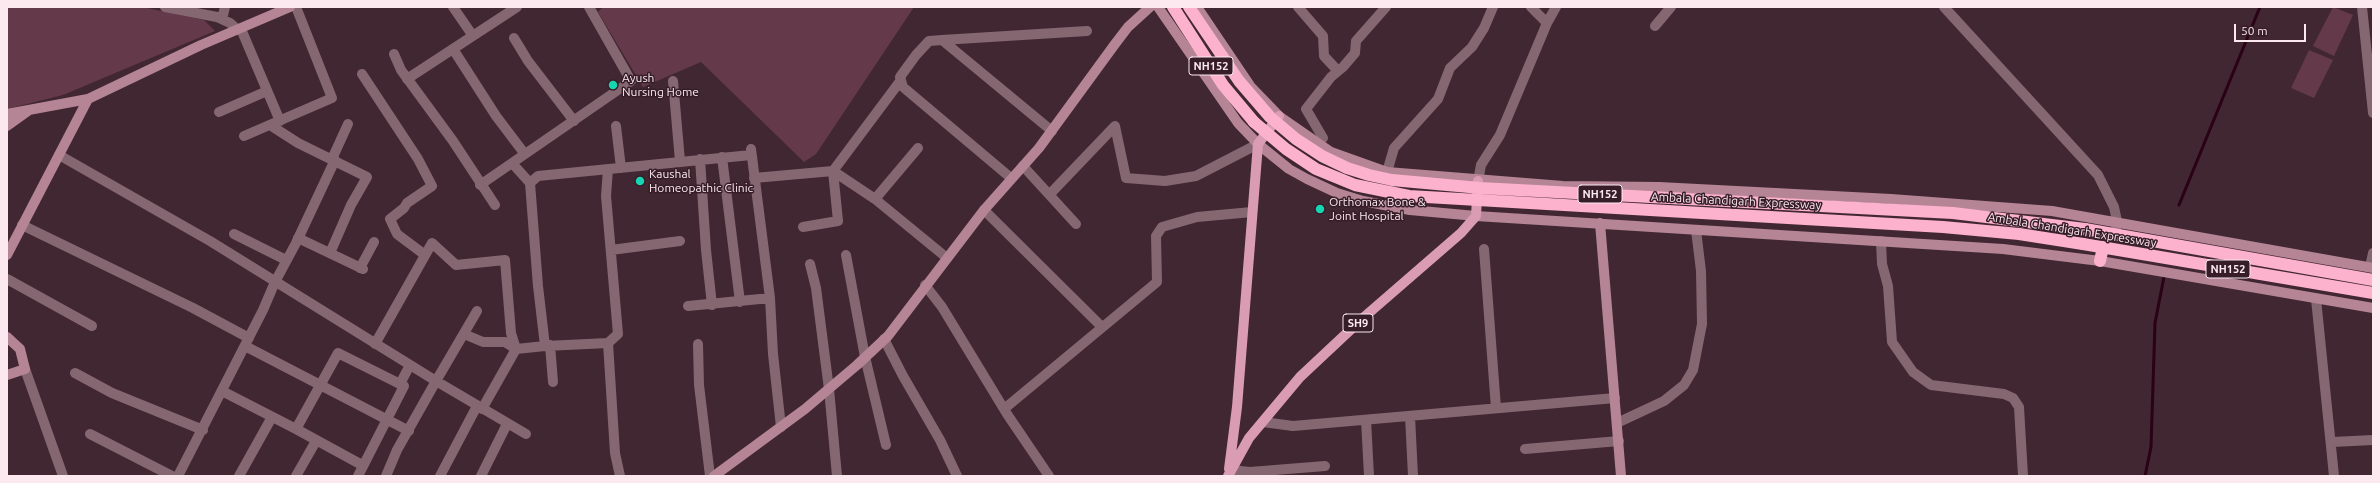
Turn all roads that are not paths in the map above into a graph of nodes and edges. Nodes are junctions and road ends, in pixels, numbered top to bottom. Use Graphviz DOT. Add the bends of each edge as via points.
graph roads {
  1 [pos="166,7"];
  2 [pos="225,7"];
  3 [pos="290,7"];
  4 [pos="296,7"];
  5 [pos="453,7"];
  6 [pos="517,7"];
  7 [pos="589,7"];
  8 [pos="1150,7"];
  9 [pos="1158,7"];
  10 [pos="1172,7"];
  11 [pos="1189,7"];
  12 [pos="1197,7"];
  13 [pos="1298,7"];
  14 [pos="1386,7"];
  15 [pos="1494,7"];
  16 [pos="1531,7"];
  17 [pos="1556,7"];
  18 [pos="1671,7"];
  19 [pos="1944,7"];
  20 [pos="2362,7"];
  21 [pos="222,19"];
  22 [pos="1547,23"];
  23 [pos="1655,26"];
  24 [pos="240,30"];
  25 [pos="1087,31"];
  26 [pos="473,36"];
  27 [pos="514,38"];
  28 [pos="942,40"];
  29 [pos="453,49"];
  30 [pos="394,54"];
  31 [pos="1338,71"];
  32 [pos="362,74"];
  33 [pos="407,79"];
  34 [pos="901,80"];
  35 [pos="673,81"];
  36 [pos="266,91"];
  37 [pos="88,99"];
  38 [pos="29,111"];
  39 [pos="219,112"];
  40 [pos="2373,113"];
  41 [pos="7,114"];
  42 [pos="1279,116"];
  43 [pos="280,121"];
  44 [pos="574,121"];
  45 [pos="348,124"];
  46 [pos="270,125"];
  47 [pos="7,126"];
  48 [pos="616,126"];
  49 [pos="1052,132"];
  50 [pos="244,136"];
  51 [pos="1323,138"];
  52 [pos="1258,144"];
  53 [pos="918,148"];
  54 [pos="524,153"];
  55 [pos="58,155"];
  56 [pos="722,157"];
  57 [pos="700,159"];
  58 [pos="333,160"];
  59 [pos="680,161"];
  60 [pos="512,163"];
  61 [pos="1022,166"];
  62 [pos="621,168"];
  63 [pos="608,169"];
  64 [pos="833,171"];
  65 [pos="1387,172"];
  66 [pos="754,178"];
  67 [pos="1011,178"];
  68 [pos="1478,181"];
  69 [pos="530,183"];
  70 [pos="480,185"];
  71 [pos="1563,186"];
  72 [pos="1050,194"];
  73 [pos="875,199"];
  74 [pos="495,205"];
  75 [pos="984,210"];
  76 [pos="1252,212"];
  77 [pos="1476,216"];
  78 [pos="1561,221"];
  79 [pos="2117,221"];
  80 [pos="1600,223"];
  81 [pos="1076,224"];
  82 [pos="22,225"];
  83 [pos="803,227"];
  84 [pos="1696,230"];
  85 [pos="234,234"];
  86 [pos="2115,234"];
  87 [pos="298,238"];
  88 [pos="680,241"];
  89 [pos="1881,241"];
  90 [pos="374,242"];
  91 [pos="2102,247"];
  92 [pos="1484,249"];
  93 [pos="611,250"];
  94 [pos="2373,252"];
  95 [pos="330,253"];
  96 [pos="7,255"];
  97 [pos="425,255"];
  98 [pos="846,255"];
  99 [pos="947,258"];
  100 [pos="286,260"];
  101 [pos="2100,261"];
  102 [pos="810,264"];
  103 [pos="2372,267"];
  104 [pos="7,279"];
  105 [pos="2373,280"];
  106 [pos="275,282"];
  107 [pos="926,285"];
  108 [pos="2373,293"];
  109 [pos="770,298"];
  110 [pos="2316,299"];
  111 [pos="740,302"];
  112 [pos="712,305"];
  113 [pos="688,306"];
  114 [pos="2373,308"];
  115 [pos="477,311"];
  116 [pos="92,326"];
  117 [pos="1102,327"];
  118 [pos="464,334"];
  119 [pos="7,337"];
  120 [pos="884,339"];
  121 [pos="247,342"];
  122 [pos="608,343"];
  123 [pos="375,344"];
  124 [pos="698,344"];
  125 [pos="548,346"];
  126 [pos="516,349"];
  127 [pos="865,357"];
  128 [pos="410,365"];
  129 [pos="25,370"];
  130 [pos="76,373"];
  131 [pos="7,375"];
  132 [pos="436,381"];
  133 [pos="553,382"];
  134 [pos="400,384"];
  135 [pos="321,386"];
  136 [pos="829,389"];
  137 [pos="222,391"];
  138 [pos="1615,398"];
  139 [pos="480,408"];
  140 [pos="1496,408"];
  141 [pos="1004,409"];
  142 [pos="1410,416"];
  143 [pos="272,417"];
  144 [pos="1366,420"];
  145 [pos="388,421"];
  146 [pos="1263,422"];
  147 [pos="1617,423"];
  148 [pos="507,424"];
  149 [pos="781,427"];
  150 [pos="296,429"];
  151 [pos="203,430"];
  152 [pos="409,431"];
  153 [pos="90,434"];
  154 [pos="526,434"];
  155 [pos="2373,440"];
  156 [pos="316,441"];
  157 [pos="1618,441"];
  158 [pos="2332,442"];
  159 [pos="886,445"];
  160 [pos="1525,449"];
  161 [pos="362,465"];
  162 [pos="1325,466"];
  163 [pos="1229,474"];
  164 [pos="63,476"];
  165 [pos="172,476"];
  166 [pos="178,476"];
  167 [pos="240,476"];
  168 [pos="296,476"];
  169 [pos="358,476"];
  170 [pos="386,476"];
  171 [pos="440,476"];
  172 [pos="481,476"];
  173 [pos="620,476"];
  174 [pos="710,476"];
  175 [pos="714,476"];
  176 [pos="837,476"];
  177 [pos="957,476"];
  178 [pos="1049,476"];
  179 [pos="1369,476"];
  180 [pos="1413,476"];
  181 [pos="1621,476"];
  182 [pos="2023,476"];
  183 [pos="2334,476"];
  1 -- 21 [label="street"];
  2 -- 21 [label="street"];
  3 -- 24 [label="street"];
  4 -- 43 [label="street" via="332,98"];
  5 -- 26 [label="street"];
  6 -- 26 [label="street"];
  7 -- 44 [label="street" via="631,81"];
  8 -- 49 [label="street" via="1128,27"];
  9 -- 52 [label="street" via="1238,123"];
  10 -- 91 [label="highway, Ambala Chandigarh Expressway / NH152, bridge" via="1223,85 1254,122 1298,158 1355,185 1395,194 1438,199 1943,227 2020,234"];
  11 -- 86 [label="highway, Ambala Chandigarh Expressway / NH152, bridge" via="1239,81 1270,117 1322,156 1369,175 1392,180 1480,188 1953,213"];
  12 -- 42 [label="street" via="1251,87"];
  13 -- 31 [label="street" via="1323,36 1324,56"];
  14 -- 31 [label="street" via="1356,41 1354,53"];
  15 -- 65 [label="street" via="1472,47 1450,68 1438,98 1394,148"];
  16 -- 22 [label="street"];
  17 -- 22 [label="street"];
  18 -- 23 [label="street"];
  19 -- 79 [label="street" via="2098,175 2114,207"];
  20 -- 40 [label="street"];
  21 -- 24 [label="street"];
  22 -- 68 [label="street" via="1500,135 1481,165"];
  24 -- 36 [label="street"];
  24 -- 37 [label="street" via="201,45"];
  25 -- 28 [label="street"];
  26 -- 29 [label="street"];
  27 -- 44 [label="street" via="528,61"];
  28 -- 34 [label="street" via="929,41 900,77"];
  28 -- 49 [label="street"];
  29 -- 33 [label="street"];
  29 -- 54 [label="street" via="496,116"];
  30 -- 33 [label="street"];
  31 -- 51 [label="street" via="1306,109"];
  32 -- 97 [label="street" via="418,159 432,186 407,203 390,219 397,234"];
  33 -- 70 [label="street" via="452,140"];
  34 -- 64 [label="street"];
  34 -- 67 [label="street" via="903,87"];
  35 -- 59 [label="street"];
  36 -- 39 [label="street"];
  36 -- 43 [label="street"];
  37 -- 38 [label="street"];
  37 -- 55 [label="street"];
  38 -- 41 [label="street"];
  38 -- 47 [label="street"];
  42 -- 52 [label="main road"];
  42 -- 65 [label="street" via="1331,152"];
  43 -- 46 [label="street"];
  44 -- 54 [label="street"];
  45 -- 58 [label="street"];
  46 -- 50 [label="street"];
  46 -- 58 [label="street" via="298,143"];
  48 -- 62 [label="street"];
  49 -- 61 [label="street"];
  52 -- 72 [label="street" via="1196,176 1165,181 1126,178 1115,126"];
  52 -- 76 [label="main road"];
  52 -- 77 [label="street" via="1289,169 1337,193 1387,206"];
  53 -- 73 [label="street"];
  54 -- 60 [label="street"];
  55 -- 82 [label="street"];
  55 -- 106 [label="street" via="204,238"];
  56 -- 57 [label="street"];
  56 -- 66 [label="street" via="751,152"];
  56 -- 111 [label="street"];
  57 -- 59 [label="street"];
  57 -- 112 [label="street"];
  58 -- 87 [label="street"];
  58 -- 95 [label="street" via="367,177 351,205"];
  59 -- 62 [label="street"];
  60 -- 69 [label="street"];
  60 -- 70 [label="street"];
  61 -- 67 [label="street"];
  61 -- 72 [label="street"];
  62 -- 63 [label="street"];
  63 -- 69 [label="street" via="538,176"];
  63 -- 93 [label="street" via="606,196"];
  64 -- 66 [label="street"];
  64 -- 73 [label="street"];
  64 -- 83 [label="street" via="838,221"];
  65 -- 68 [label="street"];
  66 -- 109 [label="street"];
  67 -- 75 [label="street"];
  68 -- 71 [label="street"];
  68 -- 77 [label="main road"];
  69 -- 125 [label="street" via="538,286"];
  70 -- 74 [label="street"];
  71 -- 78 [label="street"];
  71 -- 79 [label="street" via="1659,187 1934,201 2052,211"];
  72 -- 81 [label="street"];
  73 -- 99 [label="street"];
  75 -- 99 [label="street"];
  75 -- 117 [label="street"];
  76 -- 117 [label="street" via="1197,217 1162,227 1156,236 1156,282"];
  76 -- 163 [label="main road" via="1237,407"];
  77 -- 78 [label="street"];
  77 -- 146 [label="main road, SH9" via="1462,233 1363,318 1300,378"];
  78 -- 80 [label="street"];
  79 -- 86 [label="street"];
  79 -- 103 [label="street"];
  80 -- 84 [label="street"];
  80 -- 138 [label="street"];
  82 -- 96 [label="street"];
  82 -- 121 [label="street" via="193,308"];
  84 -- 89 [label="street"];
  84 -- 147 [label="street" via="1701,271 1702,324 1693,370 1684,385 1664,401"];
  85 -- 100 [label="street"];
  86 -- 105 [label="highway, Ambala Chandigarh Expressway / NH152"];
  87 -- 95 [label="street"];
  87 -- 100 [label="street"];
  88 -- 93 [label="street"];
  89 -- 101 [label="street" via="2003,249"];
  89 -- 182 [label="street" via="1892,342 1913,372 1931,384 2004,394 2013,398 2019,407"];
  90 -- 95 [label="street" via="361,268"];
  91 -- 101 [label="highway"];
  91 -- 108 [label="highway, Ambala Chandigarh Expressway / NH152" via="2154,258"];
  92 -- 140 [label="street"];
  93 -- 122 [label="street" via="618,334"];
  94 -- 103 [label="street"];
  97 -- 123 [label="street"];
  97 -- 126 [label="street" via="432,243 456,265 505,260 511,333"];
  98 -- 127 [label="street"];
  99 -- 107 [label="street"];
  100 -- 106 [label="street"];
  101 -- 110 [label="street"];
  102 -- 136 [label="street" via="816,288"];
  104 -- 116 [label="street"];
  106 -- 121 [label="street"];
  106 -- 123 [label="street"];
  107 -- 120 [label="street"];
  107 -- 141 [label="street"];
  109 -- 111 [label="street"];
  109 -- 149 [label="street"];
  110 -- 114 [label="street"];
  110 -- 158 [label="street"];
  111 -- 112 [label="street"];
  112 -- 113 [label="street"];
  115 -- 118 [label="street"];
  117 -- 141 [label="street"];
  118 -- 126 [label="street" via="483,342 505,342"];
  118 -- 132 [label="street"];
  119 -- 129 [label="street" via="20,349"];
  120 -- 127 [label="street"];
  120 -- 177 [label="street"];
  121 -- 135 [label="street"];
  121 -- 137 [label="street"];
  122 -- 125 [label="street"];
  122 -- 173 [label="street" via="615,453"];
  123 -- 128 [label="street"];
  124 -- 174 [label="street" via="699,385"];
  125 -- 126 [label="street"];
  125 -- 133 [label="street"];
  126 -- 139 [label="street"];
  127 -- 136 [label="street"];
  127 -- 159 [label="street"];
  128 -- 132 [label="street"];
  128 -- 134 [label="street"];
  129 -- 131 [label="street"];
  129 -- 164 [label="street"];
  130 -- 151 [label="street" via="112,393"];
  132 -- 139 [label="street"];
  132 -- 152 [label="street"];
  134 -- 135 [label="street" via="338,353"];
  134 -- 145 [label="street" via="404,386"];
  135 -- 145 [label="street"];
  135 -- 150 [label="street"];
  136 -- 149 [label="street"];
  136 -- 176 [label="street"];
  137 -- 143 [label="street"];
  137 -- 151 [label="street"];
  138 -- 140 [label="street"];
  138 -- 147 [label="street"];
  139 -- 148 [label="street"];
  139 -- 171 [label="street"];
  140 -- 142 [label="street"];
  141 -- 178 [label="street"];
  142 -- 144 [label="street"];
  142 -- 180 [label="street"];
  143 -- 150 [label="street"];
  143 -- 167 [label="street"];
  144 -- 146 [label="street" via="1293,426"];
  144 -- 179 [label="street"];
  145 -- 152 [label="street"];
  145 -- 161 [label="street"];
  146 -- 163 [label="main road, SH9" via="1249,438"];
  147 -- 157 [label="street"];
  148 -- 154 [label="street"];
  148 -- 172 [label="street"];
  149 -- 175 [label="street"];
  150 -- 156 [label="street"];
  151 -- 166 [label="street"];
  152 -- 170 [label="street" via="397,450"];
  153 -- 165 [label="street"];
  155 -- 158 [label="street"];
  156 -- 161 [label="street"];
  156 -- 168 [label="street"];
  157 -- 160 [label="street"];
  157 -- 181 [label="street"];
  158 -- 183 [label="street"];
  161 -- 169 [label="street"];
  162 -- 163 [label="street"];
}
